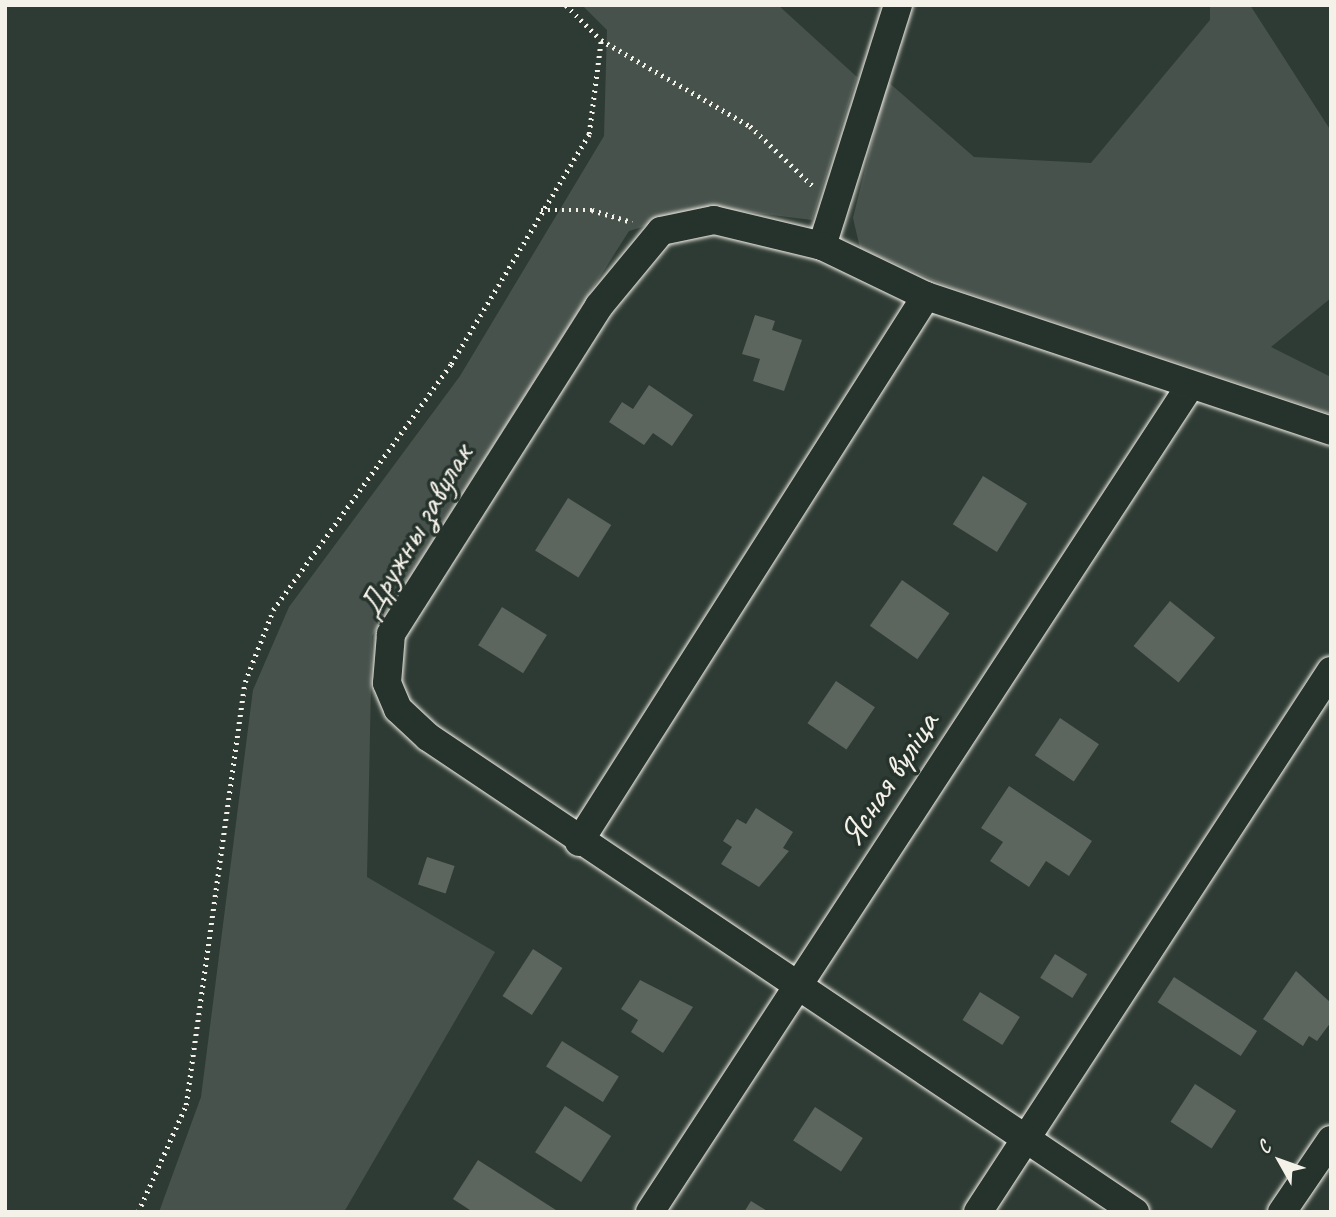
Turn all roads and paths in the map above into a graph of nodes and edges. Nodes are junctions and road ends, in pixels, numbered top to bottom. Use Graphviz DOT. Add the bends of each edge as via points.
graph roads {
  1 [pos="566,5"];
  2 [pos="898,5"];
  3 [pos="601,40"];
  4 [pos="834,209"];
  5 [pos="540,210"];
  6 [pos="661,231"];
  7 [pos="822,246"];
  8 [pos="926,296"];
  9 [pos="1190,386"];
  10 [pos="1331,430"];
  11 [pos="1331,671"];
  12 [pos="579,842"];
  13 [pos="800,983"];
  14 [pos="1026,1139"];
  15 [pos="1331,1140"];
  16 [pos="138,1212"];
  17 [pos="650,1212"];
  18 [pos="978,1212"];
  19 [pos="1135,1212"];
  20 [pos="1282,1212"];
  1 -- 3 [label="path"];
  2 -- 4 [label="street"];
  3 -- 4 [label="path" via="750,126"];
  3 -- 5 [label="path" via="589,134"];
  4 -- 7 [label="street"];
  5 -- 6 [label="path" via="592,210"];
  5 -- 16 [label="path" via="451,364 273,610 245,682 186,1105"];
  6 -- 7 [label="street" via="714,220"];
  6 -- 12 [label="street, Дружны завулак" via="599,306 391,634 387,683 398,709"];
  7 -- 8 [label="street"];
  8 -- 9 [label="street"];
  8 -- 12 [label="street"];
  9 -- 10 [label="street"];
  9 -- 13 [label="street, Ясная вуліца"];
  11 -- 14 [label="street"];
  12 -- 13 [label="street, Дружны завулак"];
  13 -- 14 [label="street, Дружны завулак"];
  13 -- 17 [label="street, Ясная вуліца"];
  14 -- 18 [label="street"];
  14 -- 19 [label="street, Дружны завулак"];
  15 -- 20 [label="street"];
}
